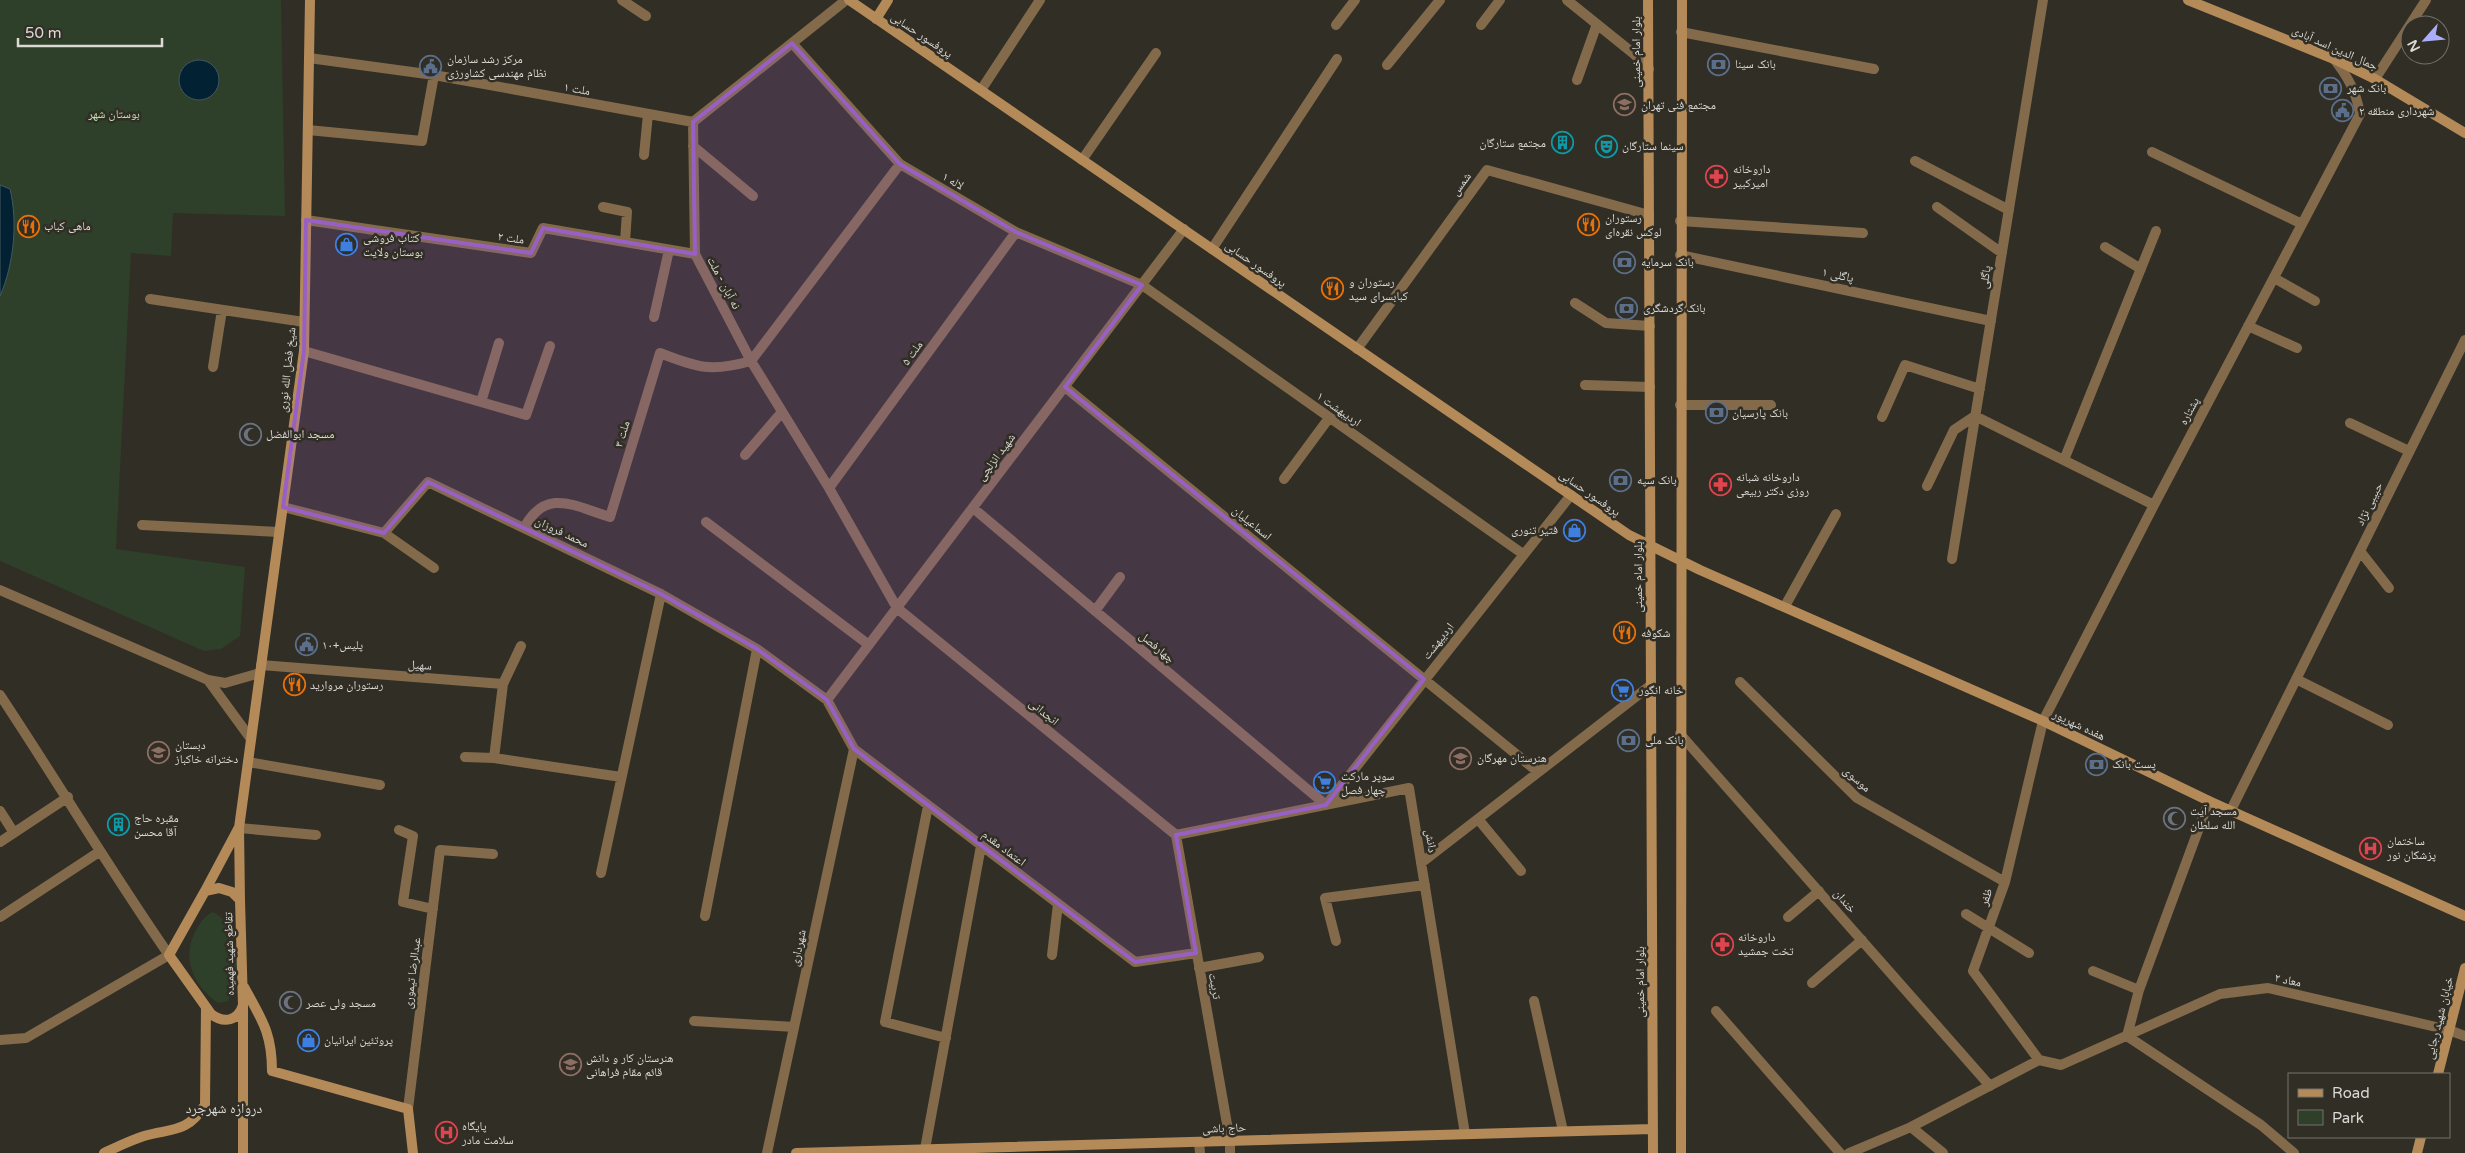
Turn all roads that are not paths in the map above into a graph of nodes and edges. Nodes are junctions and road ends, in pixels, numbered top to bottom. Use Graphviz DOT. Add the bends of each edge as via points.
graph roads {
  1 [pos="310,0"];
  2 [pos="622,0"];
  3 [pos="848,0"];
  4 [pos="888,0"];
  5 [pos="1040,0"];
  6 [pos="1355,0"];
  7 [pos="1440,0"];
  8 [pos="1500,0"];
  9 [pos="1567,0"];
  10 [pos="1648,0"];
  11 [pos="1682,0"];
  12 [pos="2043,0"];
  13 [pos="2188,0"];
  14 [pos="2426,0"];
  15 [pos="646,16"];
  16 [pos="876,18"];
  17 [pos="1597,24"];
  18 [pos="1336,25"];
  19 [pos="1481,25"];
  20 [pos="1681,32"];
  21 [pos="792,43"];
  22 [pos="1156,53"];
  23 [pos="309,58"];
  24 [pos="1337,59"];
  25 [pos="2334,59"];
  26 [pos="1388,65"];
  27 [pos="1649,69"];
  28 [pos="1874,69"];
  29 [pos="434,75"];
  30 [pos="2375,79"];
  31 [pos="1577,80"];
  32 [pos="981,90"];
  33 [pos="648,114"];
  34 [pos="693,122"];
  35 [pos="308,130"];
  36 [pos="2465,133"];
  37 [pos="694,146"];
  38 [pos="2152,152"];
  39 [pos="644,155"];
  40 [pos="1082,160"];
  41 [pos="1915,161"];
  42 [pos="900,164"];
  43 [pos="753,196"];
  44 [pos="1937,207"];
  45 [pos="603,208"];
  46 [pos="2009,210"];
  47 [pos="1649,214"];
  48 [pos="306,220"];
  49 [pos="1680,221"];
  50 [pos="2302,224"];
  51 [pos="1184,229"];
  52 [pos="2156,231"];
  53 [pos="1016,232"];
  54 [pos="1863,233"];
  55 [pos="625,242"];
  56 [pos="2105,246"];
  57 [pos="1212,249"];
  58 [pos="669,250"];
  59 [pos="2002,253"];
  60 [pos="695,254"];
  61 [pos="1680,255"];
  62 [pos="2141,269"];
  63 [pos="2274,278"];
  64 [pos="1142,285"];
  65 [pos="150,299"];
  66 [pos="2314,301"];
  67 [pos="1576,303"];
  68 [pos="222,310"];
  69 [pos="654,316"];
  70 [pos="1991,321"];
  71 [pos="304,322"];
  72 [pos="1650,326"];
  73 [pos="2248,326"];
  74 [pos="2465,340"];
  75 [pos="499,343"];
  76 [pos="550,346"];
  77 [pos="2297,348"];
  78 [pos="1357,349"];
  79 [pos="304,351"];
  80 [pos="751,361"];
  81 [pos="213,367"];
  82 [pos="1065,386"];
  83 [pos="1586,386"];
  84 [pos="1650,387"];
  85 [pos="1980,389"];
  86 [pos="481,402"];
  87 [pos="1680,405"];
  88 [pos="1771,405"];
  89 [pos="782,412"];
  90 [pos="1976,416"];
  91 [pos="1882,417"];
  92 [pos="1329,418"];
  93 [pos="2350,423"];
  94 [pos="2410,451"];
  95 [pos="745,455"];
  96 [pos="2064,460"];
  97 [pos="1284,479"];
  98 [pos="1927,486"];
  99 [pos="829,488"];
  100 [pos="1570,495"];
  101 [pos="2154,505"];
  102 [pos="283,506"];
  103 [pos="973,508"];
  104 [pos="1836,514"];
  105 [pos="706,522"];
  106 [pos="142,525"];
  107 [pos="524,528"];
  108 [pos="279,532"];
  109 [pos="384,533"];
  110 [pos="1650,546"];
  111 [pos="2360,551"];
  112 [pos="1523,554"];
  113 [pos="1952,559"];
  114 [pos="1681,561"];
  115 [pos="434,568"];
  116 [pos="1120,577"];
  117 [pos="2389,588"];
  118 [pos="0,590"];
  119 [pos="662,594"];
  120 [pos="1785,606"];
  121 [pos="897,608"];
  122 [pos="1095,611"];
  123 [pos="869,645"];
  124 [pos="520,646"];
  125 [pos="758,649"];
  126 [pos="260,669"];
  127 [pos="1424,679"];
  128 [pos="2296,679"];
  129 [pos="208,680"];
  130 [pos="1740,682"];
  131 [pos="503,684"];
  132 [pos="1651,685"];
  133 [pos="1,697"];
  134 [pos="827,700"];
  135 [pos="2043,721"];
  136 [pos="2388,725"];
  137 [pos="1680,734"];
  138 [pos="251,739"];
  139 [pos="854,749"];
  140 [pos="465,757"];
  141 [pos="494,758"];
  142 [pos="248,762"];
  143 [pos="1538,772"];
  144 [pos="621,777"];
  145 [pos="380,785"];
  146 [pos="68,797"];
  147 [pos="2209,801"];
  148 [pos="1326,805"];
  149 [pos="928,806"];
  150 [pos="2231,810"];
  151 [pos="0,811"];
  152 [pos="1478,819"];
  153 [pos="239,828"];
  154 [pos="399,830"];
  155 [pos="14,833"];
  156 [pos="316,835"];
  157 [pos="1176,835"];
  158 [pos="0,842"];
  159 [pos="981,846"];
  160 [pos="99,852"];
  161 [pos="493,854"];
  162 [pos="1421,863"];
  163 [pos="1521,871"];
  164 [pos="601,873"];
  165 [pos="2005,882"];
  166 [pos="1425,885"];
  167 [pos="1819,890"];
  168 [pos="205,891"];
  169 [pos="240,900"];
  170 [pos="1058,904"];
  171 [pos="433,909"];
  172 [pos="1966,914"];
  173 [pos="705,916"];
  174 [pos="2465,916"];
  175 [pos="0,917"];
  176 [pos="1788,918"];
  177 [pos="1989,928"];
  178 [pos="1862,940"];
  179 [pos="1336,941"];
  180 [pos="1196,953"];
  181 [pos="2029,953"];
  182 [pos="169,954"];
  183 [pos="1052,955"];
  184 [pos="1259,957"];
  185 [pos="1199,968"];
  186 [pos="2465,968"];
  187 [pos="2093,971"];
  188 [pos="1812,982"];
  189 [pos="242,984"];
  190 [pos="2139,990"];
  191 [pos="1534,1001"];
  192 [pos="243,1005"];
  193 [pos="206,1007"];
  194 [pos="1716,1012"];
  195 [pos="694,1021"];
  196 [pos="794,1026"];
  197 [pos="2449,1030"];
  198 [pos="2126,1036"];
  199 [pos="2465,1036"];
  200 [pos="946,1038"];
  201 [pos="0,1040"];
  202 [pos="2039,1060"];
  203 [pos="2438,1073"];
  204 [pos="1990,1086"];
  205 [pos="408,1109"];
  206 [pos="1911,1127"];
  207 [pos="1653,1129"];
  208 [pos="1564,1131"];
  209 [pos="1465,1134"];
  210 [pos="2421,1138"];
  211 [pos="1230,1141"];
  212 [pos="1199,1142"];
  213 [pos="926,1149"];
  214 [pos="104,1153"];
  215 [pos="243,1153"];
  216 [pos="413,1153"];
  217 [pos="767,1153"];
  218 [pos="796,1153"];
  219 [pos="1200,1153"];
  220 [pos="1230,1153"];
  221 [pos="1653,1153"];
  222 [pos="1681,1153"];
  223 [pos="1840,1153"];
  224 [pos="1849,1153"];
  225 [pos="1943,1153"];
  226 [pos="2294,1153"];
  227 [pos="2417,1153"];
  1 -- 23 [label="street, شیخ فضل الله نوری"];
  2 -- 15 [label="street"];
  3 -- 16 [label="street, پروفسور حسابی"];
  3 -- 21 [label="street"];
  4 -- 16 [label="street"];
  5 -- 32 [label="street"];
  6 -- 18 [label="street"];
  7 -- 26 [label="street"];
  8 -- 19 [label="street"];
  9 -- 17 [label="street"];
  10 -- 27 [label="street, بلوار امام خمینی"];
  11 -- 20 [label="street"];
  12 -- 46 [label="street, پاگلی"];
  13 -- 25 [label="street, جمال الدین اسد آبادی"];
  14 -- 30 [label="street"];
  16 -- 32 [label="street, پروفسور حسابی"];
  17 -- 27 [label="street"];
  17 -- 31 [label="street"];
  20 -- 28 [label="street"];
  20 -- 49 [label="street"];
  21 -- 34 [label="street"];
  21 -- 42 [label="street, لاله ۱"];
  22 -- 40 [label="street"];
  23 -- 29 [label="street, ملت ۱"];
  23 -- 35 [label="street, شیخ فضل الله نوری"];
  24 -- 57 [label="street"];
  25 -- 30 [label="street, جمال الدین اسد آبادی"];
  25 -- 50 [label="street, پشتاره" via="2351,81 2360,114"];
  27 -- 47 [label="street, بلوار امام خمینی"];
  29 -- 33 [label="street, ملت ۱"];
  29 -- 35 [label="street" via="422,142"];
  30 -- 36 [label="street, جمال الدین اسد آبادی"];
  32 -- 40 [label="street, پروفسور حسابی"];
  33 -- 34 [label="street, ملت ۱"];
  33 -- 39 [label="street"];
  34 -- 37 [label="street, نه آبان - ملت"];
  35 -- 48 [label="street, شیخ فضل الله نوری"];
  37 -- 43 [label="street"];
  37 -- 60 [label="street, نه آبان - ملت"];
  38 -- 50 [label="street"];
  40 -- 51 [label="street, پروفسور حسابی"];
  41 -- 46 [label="street"];
  42 -- 53 [label="street, لاله ۱"];
  42 -- 80 [label="street"];
  44 -- 59 [label="street"];
  45 -- 55 [label="street" via="627,212"];
  46 -- 59 [label="street, پاگلی"];
  47 -- 72 [label="street, بلوار امام خمینی"];
  47 -- 78 [label="street, شمس" via="1487,170"];
  48 -- 55 [label="street, ملت ۲" via="531,253 543,228"];
  48 -- 71 [label="street, شیخ فضل الله نوری"];
  49 -- 54 [label="street"];
  49 -- 61 [label="street"];
  50 -- 63 [label="street, پشتاره"];
  51 -- 57 [label="street, پروفسور حسابی"];
  51 -- 64 [label="street, شهید انزلچی"];
  52 -- 62 [label="street"];
  53 -- 64 [label="street, لاله ۱"];
  53 -- 99 [label="street, ملت ۵"];
  55 -- 58 [label="street, ملت ۲"];
  56 -- 62 [label="street"];
  57 -- 78 [label="street, پروفسور حسابی"];
  58 -- 60 [label="street, ملت ۲"];
  58 -- 69 [label="street"];
  59 -- 70 [label="street, پاگلی"];
  60 -- 80 [label="street, نه آبان - ملت"];
  61 -- 70 [label="street, پاگلی ۱"];
  61 -- 87 [label="street"];
  62 -- 96 [label="street"];
  63 -- 66 [label="street"];
  63 -- 73 [label="street, پشتاره"];
  64 -- 82 [label="street, شهید انزلچی"];
  64 -- 92 [label="street, اردیبهشت ۱"];
  65 -- 68 [label="street"];
  67 -- 72 [label="street" via="1606,323"];
  68 -- 71 [label="street"];
  68 -- 81 [label="street"];
  70 -- 85 [label="street, پاگلی"];
  71 -- 79 [label="street, شیخ فضل الله نوری"];
  72 -- 84 [label="street, بلوار امام خمینی"];
  73 -- 77 [label="street"];
  73 -- 101 [label="street, پشتاره"];
  74 -- 94 [label="street, حبیبی نژاد"];
  75 -- 86 [label="street"];
  76 -- 86 [label="street" via="526,415"];
  78 -- 100 [label="street, پروفسور حسابی"];
  79 -- 86 [label="street"];
  79 -- 102 [label="street, شیخ فضل الله نوری"];
  80 -- 89 [label="street, نه آبان - ملت"];
  80 -- 107 [label="street, ملت ۳" via="716,369 695,366 660,353 610,517 560,501 545,505 532,514"];
  82 -- 103 [label="street, شهید انزلچی"];
  82 -- 127 [label="street, اسماعیلیان"];
  83 -- 84 [label="street"];
  84 -- 110 [label="street, بلوار امام خمینی"];
  85 -- 90 [label="street, پاگلی"];
  85 -- 91 [label="street" via="1905,365"];
  87 -- 88 [label="street"];
  87 -- 114 [label="street"];
  89 -- 95 [label="street"];
  89 -- 99 [label="street, نه آبان - ملت"];
  90 -- 96 [label="street"];
  90 -- 98 [label="street" via="1954,430"];
  90 -- 113 [label="street, پاگلی"];
  92 -- 97 [label="street"];
  92 -- 112 [label="street, اردیبهشت ۱"];
  93 -- 94 [label="street"];
  94 -- 111 [label="street, حبیبی نژاد"];
  96 -- 101 [label="street"];
  99 -- 121 [label="street, نه آبان - ملت"];
  100 -- 110 [label="street, پروفسور حسابی"];
  100 -- 112 [label="street, اردیبهشت"];
  101 -- 135 [label="street, پشتاره"];
  102 -- 108 [label="street, شیخ فضل الله نوری"];
  102 -- 109 [label="street"];
  103 -- 121 [label="street, شهید انزلچی"];
  103 -- 122 [label="street, چهارفصل"];
  104 -- 120 [label="street"];
  105 -- 123 [label="street"];
  106 -- 108 [label="street"];
  107 -- 109 [label="street, محمد فروزان" via="428,482"];
  107 -- 119 [label="street, محمد فروزان"];
  108 -- 126 [label="street, شیخ فضل الله نوری"];
  109 -- 115 [label="street"];
  110 -- 114 [label="street, پروفسور حسابی"];
  110 -- 132 [label="street, بلوار امام خمینی"];
  111 -- 117 [label="street"];
  111 -- 128 [label="street, حبیبی نژاد"];
  112 -- 127 [label="street, اردیبهشت"];
  114 -- 120 [label="street, هفده شهریور"];
  114 -- 137 [label="street"];
  116 -- 122 [label="street"];
  118 -- 129 [label="street"];
  119 -- 125 [label="street, محمد فروزان"];
  119 -- 144 [label="street"];
  120 -- 135 [label="street, هفده شهریور"];
  121 -- 123 [label="street, شهید انزلچی"];
  121 -- 157 [label="street, انجدانی"];
  122 -- 148 [label="street, چهارفصل"];
  123 -- 134 [label="street, شهید انزلچی"];
  124 -- 131 [label="street"];
  125 -- 134 [label="street, محمد فروزان"];
  125 -- 173 [label="street"];
  126 -- 129 [label="street" via="224,683"];
  126 -- 131 [label="street, سهیل"];
  126 -- 138 [label="street, شیخ فضل الله نوری"];
  127 -- 143 [label="street, اسماعیلیان"];
  127 -- 148 [label="street, اردیبهشت"];
  128 -- 136 [label="street"];
  128 -- 150 [label="street, حبیبی نژاد"];
  129 -- 138 [label="street"];
  130 -- 165 [label="street, موسوی" via="1857,798"];
  131 -- 141 [label="street"];
  132 -- 143 [label="street"];
  132 -- 207 [label="street, بلوار امام خمینی"];
  133 -- 146 [label="street"];
  134 -- 139 [label="street, اعتماد مقدم"];
  135 -- 147 [label="street, هفده شهریور"];
  135 -- 165 [label="street, ظفر"];
  137 -- 167 [label="street, خندان"];
  137 -- 222 [label="street"];
  138 -- 142 [label="street, شیخ فضل الله نوری"];
  139 -- 149 [label="street, اعتماد مقدم"];
  139 -- 196 [label="street, شهرداری"];
  140 -- 141 [label="street"];
  141 -- 144 [label="street"];
  142 -- 145 [label="street"];
  142 -- 153 [label="street, شیخ فضل الله نوری"];
  143 -- 152 [label="street"];
  144 -- 164 [label="street"];
  146 -- 155 [label="street"];
  146 -- 160 [label="street"];
  147 -- 150 [label="street, هفده شهریور"];
  147 -- 190 [label="street"];
  148 -- 157 [label="street, دانش"];
  148 -- 162 [label="street, دانش" via="1409,788"];
  149 -- 159 [label="street, اعتماد مقدم"];
  149 -- 200 [label="street" via="885,1022"];
  150 -- 174 [label="street, هفده شهریور"];
  151 -- 155 [label="street"];
  152 -- 162 [label="street"];
  152 -- 163 [label="street"];
  153 -- 156 [label="street"];
  153 -- 168 [label="street, شیخ فضل الله نوری"];
  153 -- 169 [label="street, شیخ فضل الله نوری"];
  154 -- 171 [label="street" via="413,836 404,902"];
  155 -- 158 [label="street"];
  157 -- 180 [label="street, تربیت"];
  159 -- 170 [label="street, اعتماد مقدم"];
  159 -- 200 [label="street"];
  160 -- 175 [label="street"];
  160 -- 182 [label="street"];
  161 -- 171 [label="street, عبدالرضا تیموری" via="440,850"];
  162 -- 166 [label="street, دانش"];
  165 -- 177 [label="street, ظفر"];
  166 -- 179 [label="street" via="1325,898"];
  166 -- 209 [label="street, دانش"];
  167 -- 176 [label="street"];
  167 -- 178 [label="street, خندان"];
  168 -- 169 [label="street, تقاطع شهید فهمیده" via="219,888"];
  168 -- 182 [label="street"];
  169 -- 189 [label="street, تقاطع شهید فهمیده"];
  170 -- 180 [label="street, اعتماد مقدم" via="1135,962"];
  170 -- 183 [label="street"];
  171 -- 205 [label="street, عبدالرضا تیموری"];
  172 -- 177 [label="street"];
  177 -- 181 [label="street"];
  177 -- 202 [label="street, ظفر" via="1973,971"];
  178 -- 188 [label="street"];
  178 -- 204 [label="street, خندان"];
  180 -- 185 [label="street, تربیت"];
  182 -- 193 [label="street, تقاطع شهید فهمیده"];
  182 -- 201 [label="street" via="26,1038"];
  184 -- 185 [label="street"];
  185 -- 211 [label="street, تربیت"];
  186 -- 197 [label="street, خیابان شهید رجایی"];
  187 -- 190 [label="street"];
  189 -- 192 [label="street, تقاطع شهید فهمیده"];
  189 -- 205 [label="street" via="266,1027 272,1047 272,1071"];
  190 -- 198 [label="street"];
  191 -- 208 [label="street"];
  192 -- 193 [label="street, تقاطع شهید فهمیده" via="238,1016 227,1020 216,1018"];
  192 -- 215 [label="street"];
  193 -- 214 [label="street" via="205,1105 197,1118 181,1129 144,1136"];
  194 -- 223 [label="street"];
  195 -- 196 [label="street"];
  196 -- 217 [label="street, شهرداری"];
  197 -- 198 [label="street, معاد ۲" via="2268,988 2220,994"];
  197 -- 199 [label="street"];
  197 -- 203 [label="street, خیابان شهید رجایی"];
  198 -- 202 [label="street, معاد ۲" via="2061,1065"];
  198 -- 226 [label="street" via="2262,1125"];
  200 -- 213 [label="street"];
  202 -- 204 [label="street"];
  204 -- 206 [label="street"];
  205 -- 216 [label="street, عبدالرضا تیموری"];
  206 -- 224 [label="street"];
  206 -- 225 [label="street"];
  207 -- 208 [label="street, حاج باشی"];
  207 -- 221 [label="street, بلوار امام خمینی"];
  208 -- 209 [label="street, حاج باشی"];
  209 -- 211 [label="street, حاج باشی"];
  210 -- 227 [label="street"];
  211 -- 212 [label="street, حاج باشی"];
  211 -- 220 [label="street, تربیت"];
  212 -- 213 [label="street, حاج باشی"];
  212 -- 219 [label="street"];
  213 -- 218 [label="street, حاج باشی"];
}
